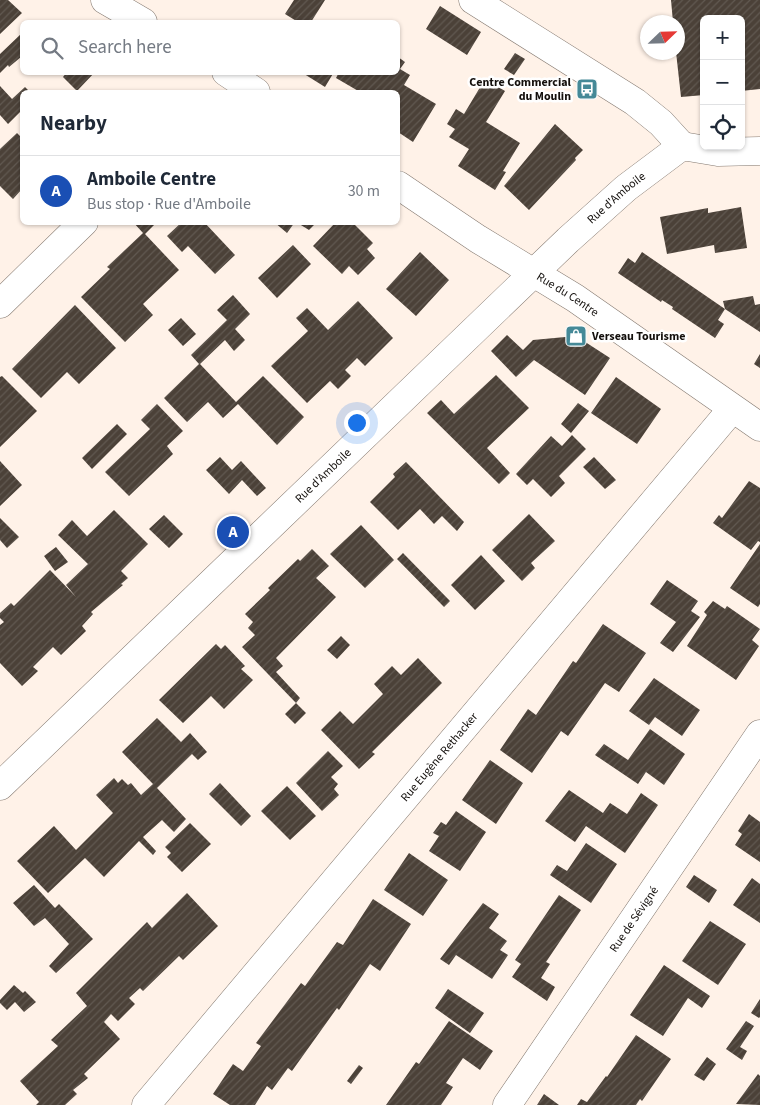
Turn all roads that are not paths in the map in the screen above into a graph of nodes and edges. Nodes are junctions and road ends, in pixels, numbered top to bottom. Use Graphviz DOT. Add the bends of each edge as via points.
graph roads {
  1 [pos="105,0"];
  2 [pos="473,0"];
  3 [pos="140,20"];
  4 [pos="224,80"];
  5 [pos="251,90"];
  6 [pos="682,146"];
  7 [pos="760,151"];
  8 [pos="400,186"];
  9 [pos="81,225"];
  10 [pos="534,273"];
  11 [pos="0,304"];
  12 [pos="732,409"];
  13 [pos="760,427"];
  14 [pos="760,734"];
  15 [pos="0,786"];
  16 [pos="146,1105"];
  17 [pos="507,1105"];
  1 -- 3 [label="street"];
  2 -- 6 [label="street" via="635,102"];
  4 -- 5 [label="street"];
  6 -- 7 [label="street" via="718,152"];
  6 -- 10 [label="street, Rue d'Amboile" via="626,188"];
  8 -- 10 [label="street, Rue du Centre"];
  9 -- 11 [label="street"];
  10 -- 12 [label="street, Rue du Centre" via="575,298"];
  10 -- 15 [label="street, Rue d'Amboile"];
  12 -- 13 [label="street, Rue du Centre"];
  12 -- 16 [label="street, Rue Eugène Rethacker"];
  14 -- 17 [label="street, Rue de Sévigné"];
}
